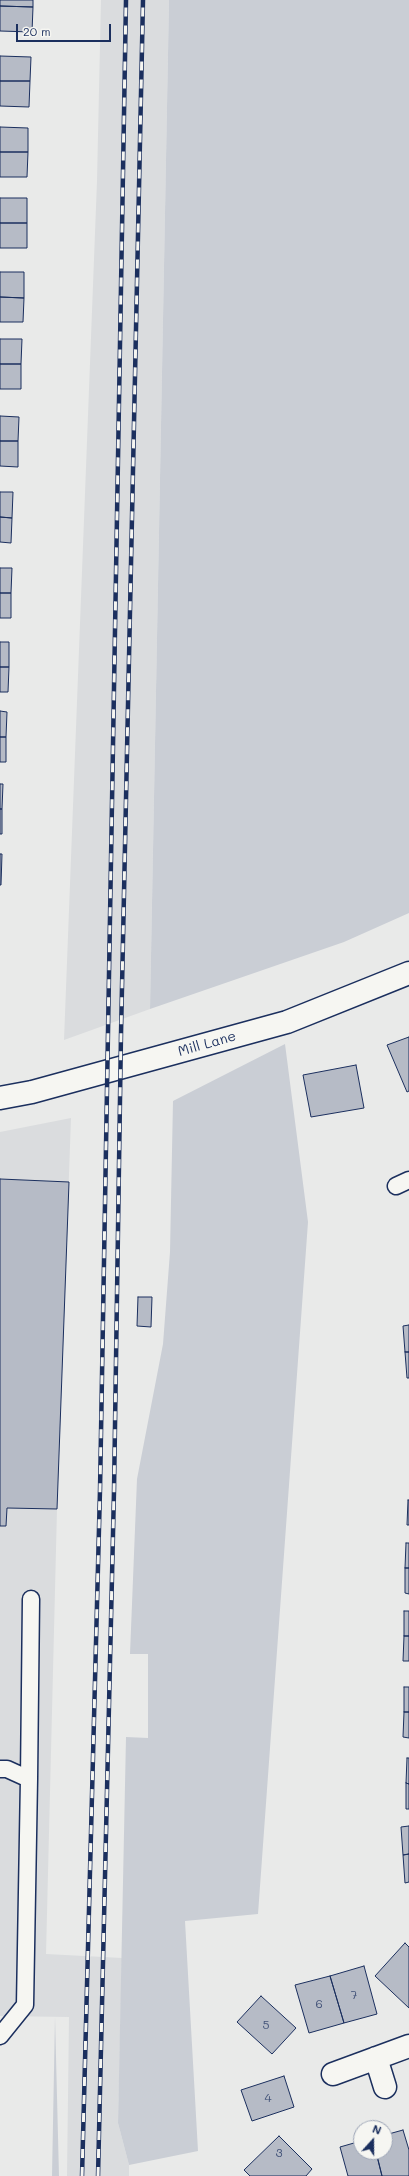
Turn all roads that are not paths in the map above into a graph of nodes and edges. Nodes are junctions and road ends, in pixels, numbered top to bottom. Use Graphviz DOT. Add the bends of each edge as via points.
graph roads {
  1 [pos="409,973"];
  2 [pos="0,1098"];
  3 [pos="31,1599"];
  4 [pos="0,1769"];
  5 [pos="29,1779"];
  6 [pos="0,2036"];
  7 [pos="409,2046"];
  8 [pos="376,2058"];
  9 [pos="333,2074"];
  10 [pos="385,2087"];
  1 -- 2 [label="street, Mill Lane" via="287,1022 39,1090"];
  3 -- 5 [label="lane"];
  4 -- 5 [label="lane" via="7,1769"];
  5 -- 6 [label="lane" via="25,2004"];
  7 -- 8 [label="street"];
  8 -- 9 [label="street"];
  8 -- 10 [label="street"];
}
